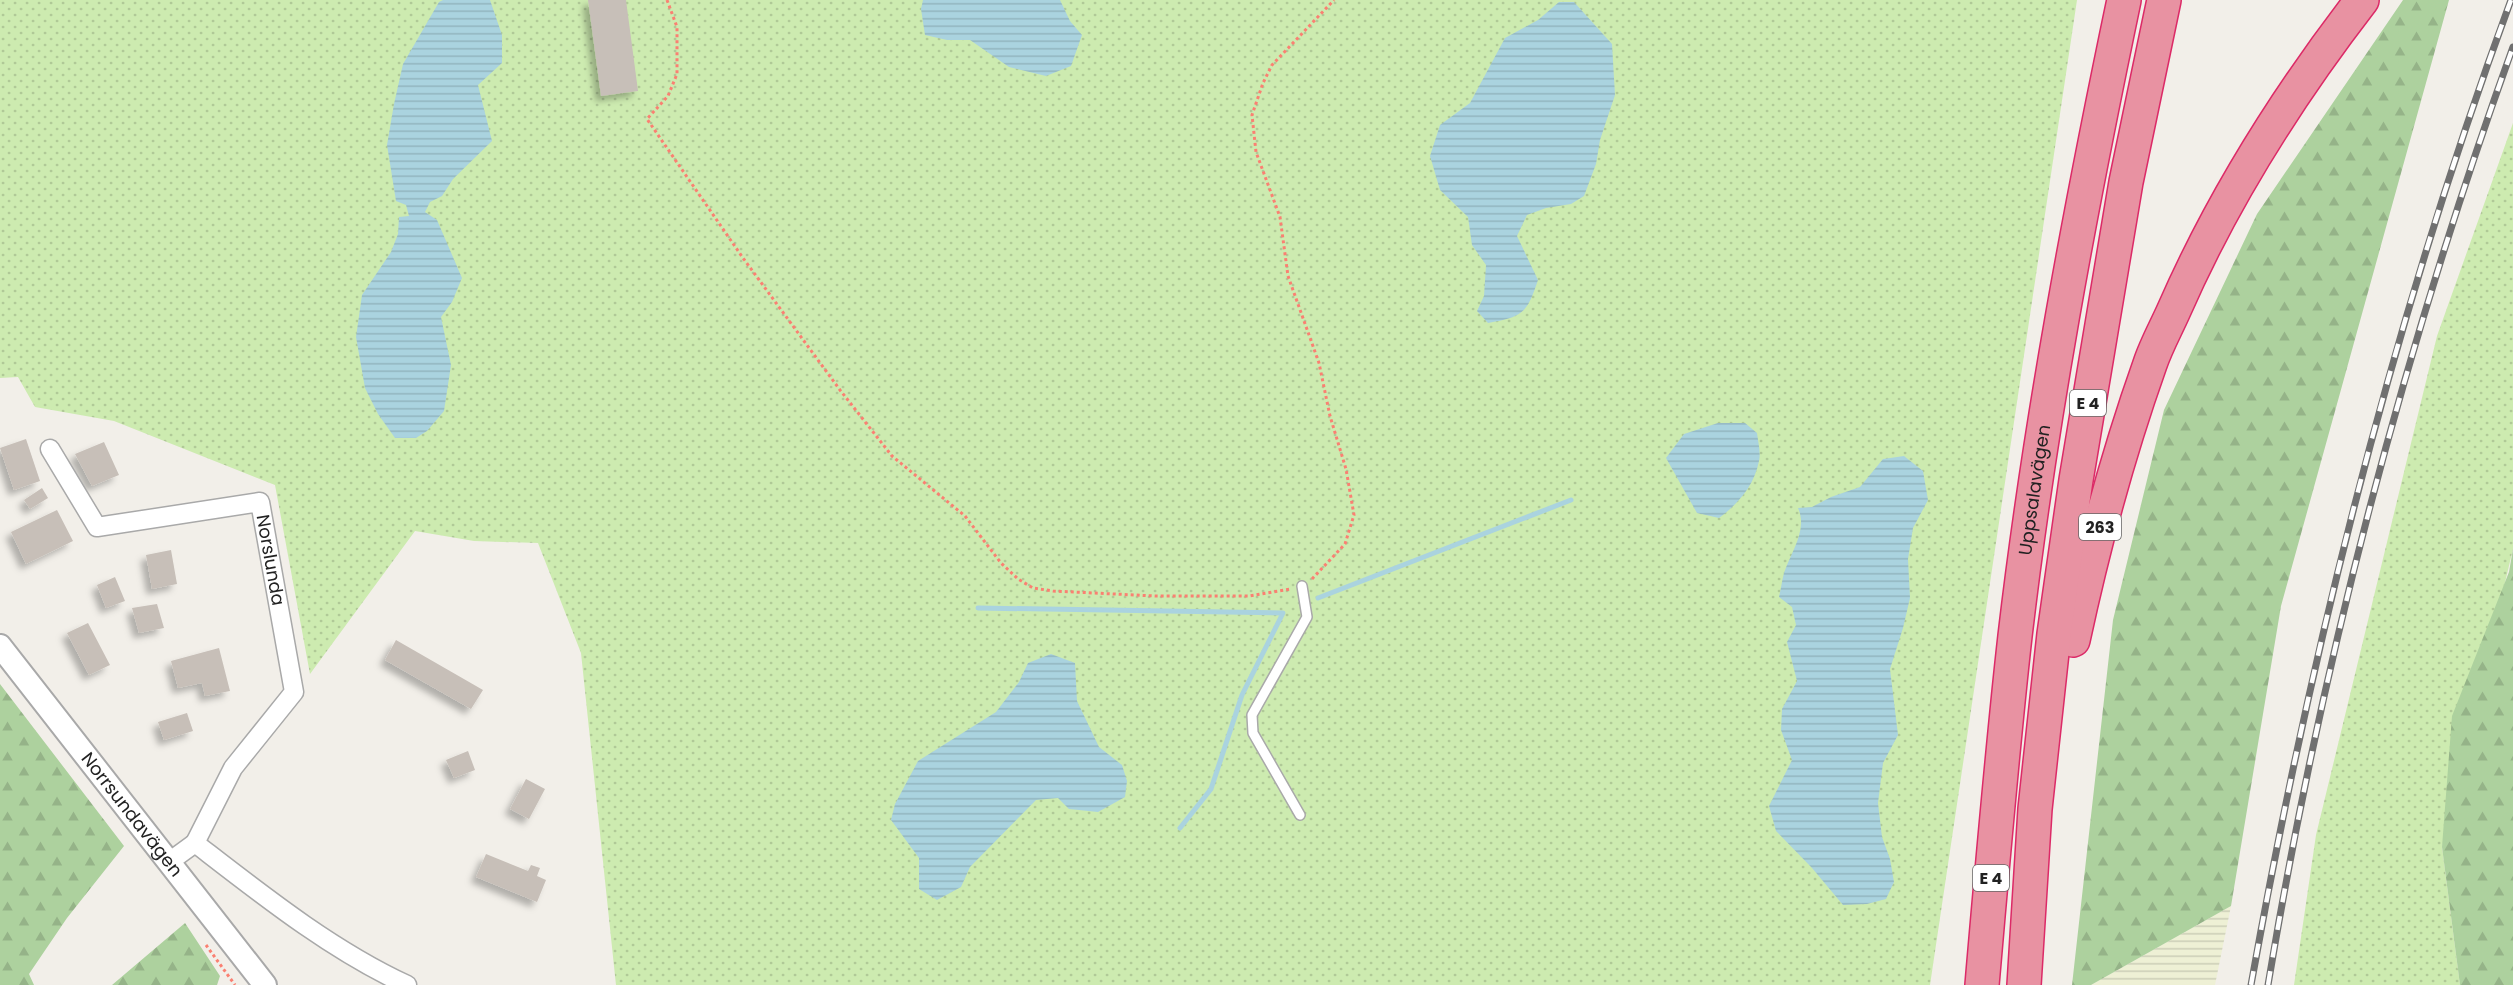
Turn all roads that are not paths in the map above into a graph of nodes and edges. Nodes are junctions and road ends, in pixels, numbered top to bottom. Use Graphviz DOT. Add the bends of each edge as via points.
graph roads {
  1 [pos="2104,0"];
  2 [pos="2124,0"];
  3 [pos="2164,0"];
  4 [pos="2361,0"];
  5 [pos="2088,178"];
  6 [pos="50,449"];
  7 [pos="1302,586"];
  8 [pos="0,646"];
  9 [pos="2035,809"];
  10 [pos="1300,815"];
  11 [pos="195,843"];
  12 [pos="169,862"];
  13 [pos="265,985"];
  14 [pos="407,985"];
  15 [pos="1982,985"];
  16 [pos="2024,985"];
  1 -- 5 [label="highway"];
  2 -- 5 [label="highway, Uppsalavägen / E 4"];
  3 -- 9 [label="highway, E 4" via="2094,361 2054,634"];
  4 -- 9 [label="highway, 263" via="2325,47 2236,184 2198,255 2151,362 2095,546"];
  5 -- 15 [label="highway, Uppsalavägen / E 4" via="2039,462 2015,635"];
  6 -- 11 [label="street, Norslunda" via="97,527 260,502 294,692 233,768"];
  7 -- 10 [label="lane" via="1307,617 1252,715 1253,733"];
  8 -- 12 [label="street, Norrsundavägen"];
  9 -- 16 [label="highway, E 4"];
  11 -- 12 [label="street"];
  11 -- 14 [label="street" via="279,908"];
  12 -- 13 [label="street, Norrsundavägen"];
}
